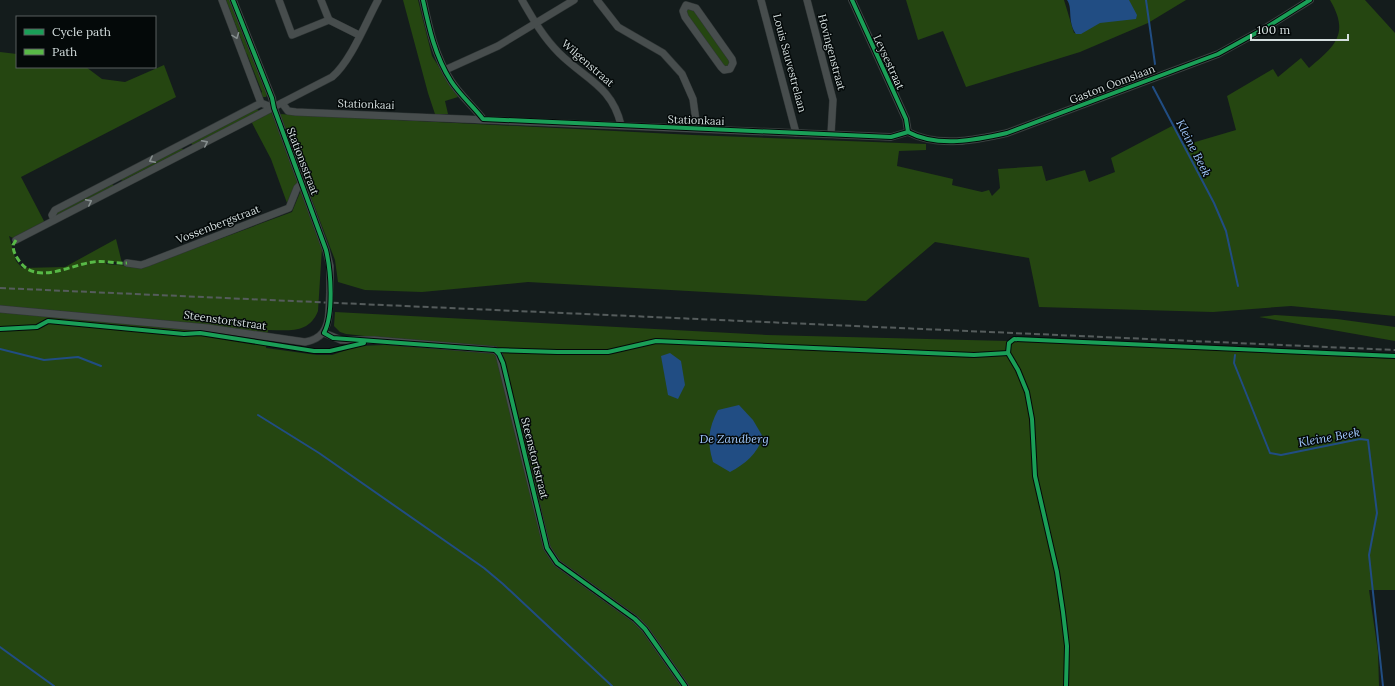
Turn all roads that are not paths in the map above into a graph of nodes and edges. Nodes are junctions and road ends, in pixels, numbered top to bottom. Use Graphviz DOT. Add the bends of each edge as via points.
graph roads {
  1 [pos="222,0"];
  2 [pos="234,0"];
  3 [pos="279,0"];
  4 [pos="321,0"];
  5 [pos="378,0"];
  6 [pos="423,0"];
  7 [pos="522,0"];
  8 [pos="574,0"];
  9 [pos="597,0"];
  10 [pos="762,0"];
  11 [pos="807,0"];
  12 [pos="852,0"];
  13 [pos="1310,0"];
  14 [pos="686,2"];
  15 [pos="329,20"];
  16 [pos="535,23"];
  17 [pos="359,35"];
  18 [pos="445,70"];
  19 [pos="262,103"];
  20 [pos="282,103"];
  21 [pos="274,108"];
  22 [pos="482,119"];
  23 [pos="621,125"];
  24 [pos="697,128"];
  25 [pos="908,132"];
  26 [pos="796,133"];
  27 [pos="832,134"];
  28 [pos="186,143"];
  29 [pos="190,150"];
  30 [pos="116,179"];
  31 [pos="302,183"];
  32 [pos="120,187"];
  33 [pos="54,220"];
  34 [pos="16,240"];
  35 [pos="127,263"];
  36 [pos="0,309"];
  37 [pos="324,333"];
  38 [pos="685,686"];
  1 -- 19 [label="street, one-way"];
  2 -- 21 [label="street, Stationsstraat"];
  3 -- 15 [label="street" via="292,34"];
  4 -- 15 [label="street"];
  5 -- 17 [label="street"];
  6 -- 18 [label="street" via="432,41"];
  7 -- 16 [label="street, Wilgenstraat"];
  8 -- 16 [label="street"];
  9 -- 24 [label="street" via="618,27 663,53 682,74 693,98"];
  10 -- 26 [label="street, Louis Sauvestrelaan"];
  11 -- 27 [label="street, Hovingenstraat" via="832,97"];
  12 -- 25 [label="street, Leysestraat" via="906,119"];
  13 -- 25 [label="street, Gaston Oomslaan" via="1218,54 1007,133 966,141 929,139"];
  14 -- 14 [label="street" via="683,12 685,17 721,67 724,70 730,69 732,59 696,8"];
  15 -- 17 [label="street"];
  16 -- 18 [label="street" via="487,52"];
  16 -- 23 [label="street, Wilgenstraat" via="564,58 609,96"];
  17 -- 20 [label="street" via="339,71"];
  18 -- 22 [label="street"];
  19 -- 21 [label="street"];
  19 -- 28 [label="street"];
  20 -- 21 [label="street"];
  20 -- 22 [label="street, Stationkaai" via="288,111 296,112"];
  29 -- 21 [label="street, one-way"];
  21 -- 31 [label="street, Stationsstraat"];
  22 -- 23 [label="street, Stationkaai"];
  23 -- 24 [label="street, Stationkaai"];
  24 -- 26 [label="street, Stationkaai"];
  25 -- 27 [label="street, Stationkaai" via="891,137"];
  26 -- 27 [label="street, Stationkaai"];
  28 -- 29 [label="street"];
  28 -- 30 [label="street, one-way"];
  29 -- 32 [label="street"];
  30 -- 32 [label="street"];
  30 -- 33 [label="street" via="55,210 52,215"];
  31 -- 35 [label="street, Vossenbergstraat" via="297,188 289,208 147,263"];
  31 -- 37 [label="street, Stationsstraat, bridge" via="328,259 329,312 328,325"];
  33 -- 32 [label="street, one-way"];
  33 -- 34 [label="street"];
  36 -- 37 [label="street, Steenstortstraat" via="208,328 300,342 311,341"];
  37 -- 38 [label="street, Steenstortstraat" via="342,340 374,340 495,350 499,354 547,548 557,563 645,629"];
}
